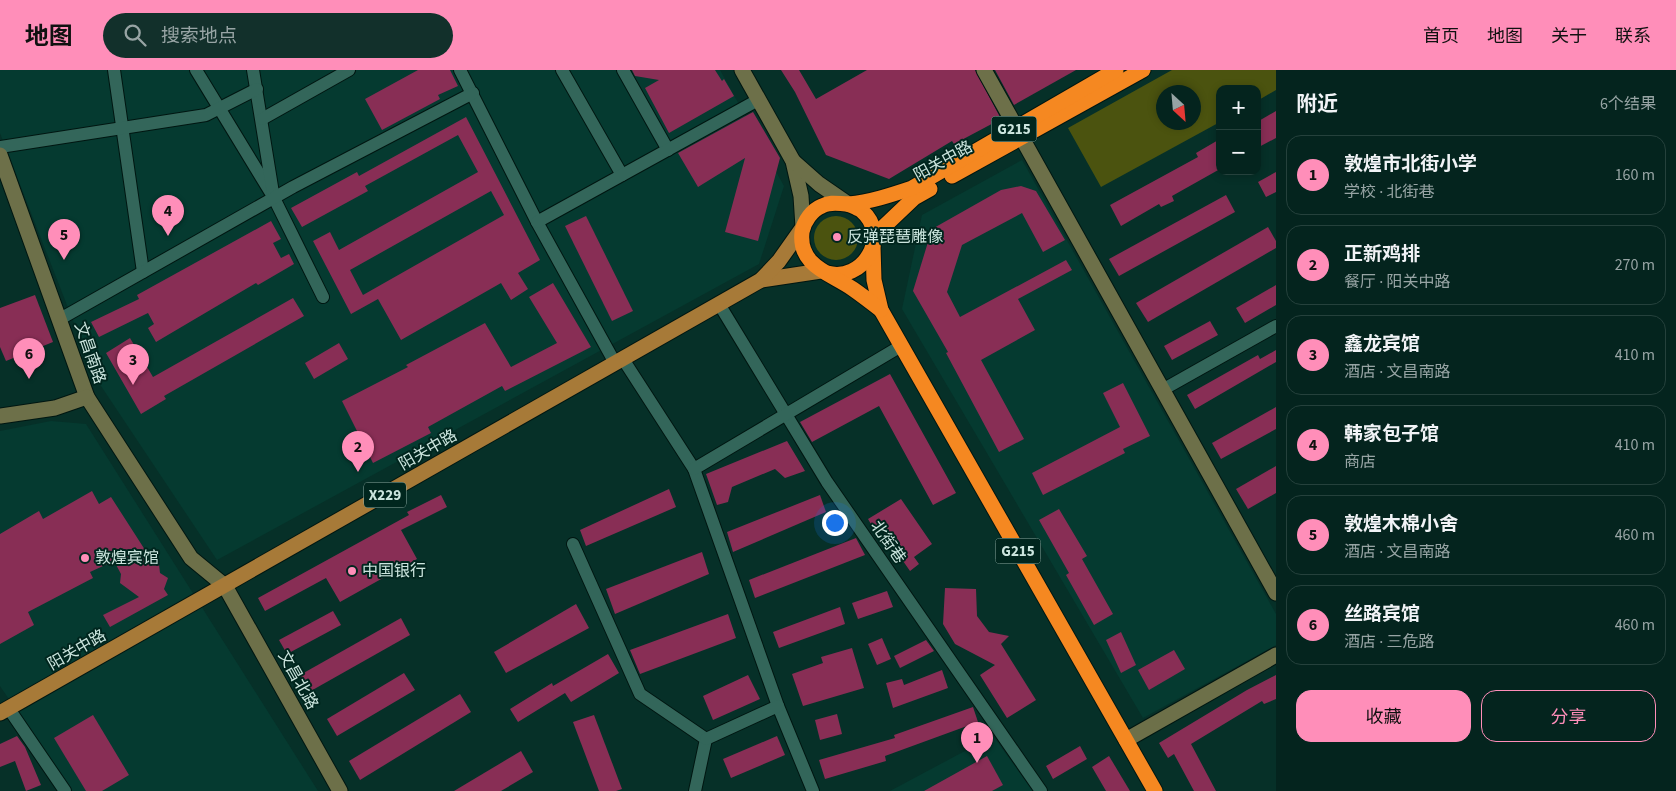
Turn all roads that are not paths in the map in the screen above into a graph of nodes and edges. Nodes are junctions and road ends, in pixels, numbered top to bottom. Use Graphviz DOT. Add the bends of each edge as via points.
graph roads {
  1 [pos="114,70"];
  2 [pos="196,70"];
  3 [pos="253,70"];
  4 [pos="349,70"];
  5 [pos="460,70"];
  6 [pos="562,70"];
  7 [pos="623,70"];
  8 [pos="742,70"];
  9 [pos="984,70"];
  10 [pos="1116,70"];
  11 [pos="1143,70"];
  12 [pos="257,89"];
  13 [pos="473,93"];
  14 [pos="758,100"];
  15 [pos="218,109"];
  16 [pos="262,119"];
  17 [pos="122,128"];
  18 [pos="1019,132"];
  19 [pos="0,147"];
  20 [pos="668,150"];
  21 [pos="0,156"];
  22 [pos="793,161"];
  23 [pos="622,175"];
  24 [pos="274,198"];
  25 [pos="848,204"];
  26 [pos="537,222"];
  27 [pos="803,227"];
  28 [pos="874,241"];
  29 [pos="821,271"];
  30 [pos="143,272"];
  31 [pos="761,280"];
  32 [pos="324,297"];
  33 [pos="719,304"];
  34 [pos="881,310"];
  35 [pos="60,319"];
  36 [pos="1276,326"];
  37 [pos="901,346"];
  38 [pos="619,361"];
  39 [pos="1164,389"];
  40 [pos="87,397"];
  41 [pos="785,415"];
  42 [pos="0,416"];
  43 [pos="694,469"];
  44 [pos="573,544"];
  45 [pos="225,586"];
  46 [pos="1276,593"];
  47 [pos="1276,655"];
  48 [pos="778,706"];
  49 [pos="3,711"];
  50 [pos="706,739"];
  51 [pos="1126,740"];
  52 [pos="65,791"];
  53 [pos="340,791"];
  54 [pos="695,791"];
  55 [pos="813,791"];
  56 [pos="1041,791"];
  57 [pos="1155,791"];
  1 -- 17 [label="street"];
  2 -- 15 [label="street"];
  3 -- 12 [label="street"];
  4 -- 16 [label="street"];
  5 -- 13 [label="street"];
  6 -- 23 [label="street"];
  7 -- 20 [label="street"];
  8 -- 14 [label="street"];
  9 -- 18 [label="street"];
  10 -- 18 [label="highway, 阳关中路 / G215"];
  11 -- 18 [label="highway, 阳关中路"];
  12 -- 15 [label="street"];
  12 -- 16 [label="street"];
  13 -- 24 [label="street"];
  13 -- 26 [label="street"];
  14 -- 20 [label="street"];
  14 -- 22 [label="street"];
  15 -- 17 [label="street" via="206,115"];
  15 -- 24 [label="street"];
  16 -- 24 [label="street"];
  17 -- 19 [label="street"];
  17 -- 30 [label="street"];
  18 -- 25 [label="highway, 阳关中路 / G215" via="912,188"];
  18 -- 28 [label="highway, 阳关中路" via="914,198"];
  18 -- 39 [label="street"];
  20 -- 23 [label="street"];
  21 -- 35 [label="street, 文昌南路"];
  22 -- 25 [label="street"];
  22 -- 27 [label="street" via="801,196"];
  23 -- 26 [label="street"];
  24 -- 30 [label="street"];
  24 -- 32 [label="street"];
  25 -- 27 [label="highway, G215" via="834,202 823,205 811,214"];
  25 -- 28 [label="highway" via="869,220"];
  26 -- 38 [label="street"];
  27 -- 29 [label="highway, G215" via="801,242 806,256"];
  27 -- 31 [label="main road, X229"];
  28 -- 29 [label="highway" via="867,259 852,272 834,275"];
  28 -- 34 [label="highway" via="874,280"];
  29 -- 31 [label="main road, X229"];
  29 -- 34 [label="highway, G215"];
  30 -- 35 [label="street"];
  31 -- 33 [label="main road, 阳关中路 / X229"];
  33 -- 38 [label="main road, 阳关中路 / X229"];
  33 -- 41 [label="street, 北街巷"];
  34 -- 37 [label="highway, G215"];
  35 -- 40 [label="street, 文昌南路"];
  36 -- 39 [label="street"];
  37 -- 41 [label="street"];
  37 -- 51 [label="highway, G215"];
  38 -- 43 [label="street"];
  38 -- 45 [label="main road, 阳关中路 / X229"];
  39 -- 46 [label="street"];
  40 -- 42 [label="street" via="55,408"];
  40 -- 45 [label="street, 文昌南路" via="191,558"];
  41 -- 43 [label="street"];
  41 -- 56 [label="street, 北街巷" via="827,482"];
  43 -- 48 [label="street"];
  44 -- 50 [label="street" via="640,694"];
  45 -- 49 [label="main road, 阳关中路 / X229"];
  45 -- 53 [label="street, 文昌北路"];
  47 -- 51 [label="street"];
  48 -- 50 [label="street"];
  48 -- 55 [label="street"];
  49 -- 52 [label="street"];
  50 -- 54 [label="street"];
  51 -- 57 [label="highway, G215"];
}
